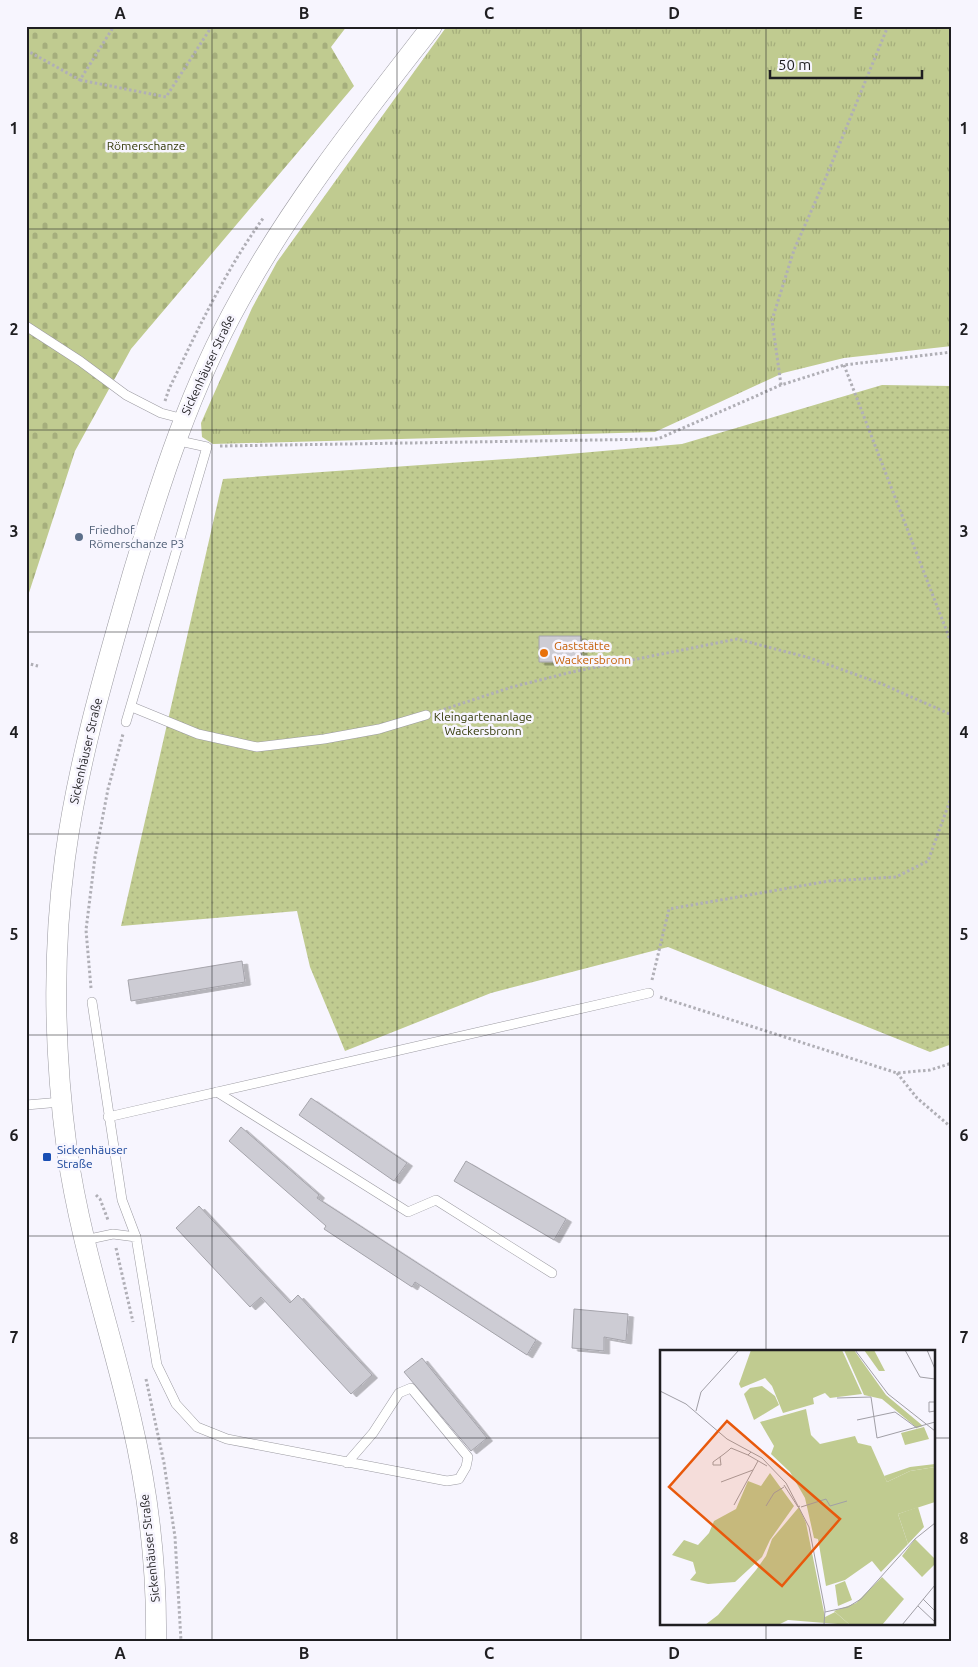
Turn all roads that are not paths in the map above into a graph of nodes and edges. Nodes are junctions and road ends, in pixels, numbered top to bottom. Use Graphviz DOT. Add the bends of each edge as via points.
graph roads {
  1 [pos="432,26"];
  2 [pos="26,326"];
  3 [pos="184,419"];
  4 [pos="175,440"];
  5 [pos="132,708"];
  6 [pos="426,715"];
  7 [pos="126,722"];
  8 [pos="649,994"];
  9 [pos="92,1002"];
  10 [pos="216,1092"];
  11 [pos="61,1102"];
  12 [pos="26,1105"];
  13 [pos="108,1117"];
  14 [pos="136,1237"];
  15 [pos="85,1240"];
  16 [pos="552,1273"];
  17 [pos="347,1462"];
  18 [pos="156,1641"];
  1 -- 3 [label="street, Sickenhäuser Straße" via="332,155 274,240 221,334"];
  2 -- 3 [label="lane" via="126,395 162,413"];
  3 -- 4 [label="street, Sickenhäuser Straße"];
  4 -- 5 [label="lane" via="207,447"];
  4 -- 11 [label="street, Sickenhäuser Straße" via="112,645 70,824 56,967"];
  5 -- 6 [label="lane" via="198,734 257,747 379,729"];
  5 -- 7 [label="lane"];
  8 -- 10 [label="lane"];
  9 -- 13 [label="lane"];
  10 -- 13 [label="lane"];
  10 -- 16 [label="lane" via="408,1212 436,1200"];
  11 -- 12 [label="lane"];
  11 -- 15 [label="street, Sickenhäuser Straße"];
  13 -- 14 [label="lane" via="122,1200"];
  14 -- 15 [label="lane" via="114,1234"];
  14 -- 17 [label="lane" via="157,1364 176,1404 197,1428 227,1439"];
  15 -- 18 [label="street, Sickenhäuser Straße" via="131,1419 142,1475 150,1527"];
  17 -- 17 [label="lane" via="447,1481 458,1479 468,1457 411,1388 399,1392 372,1433"];
}
